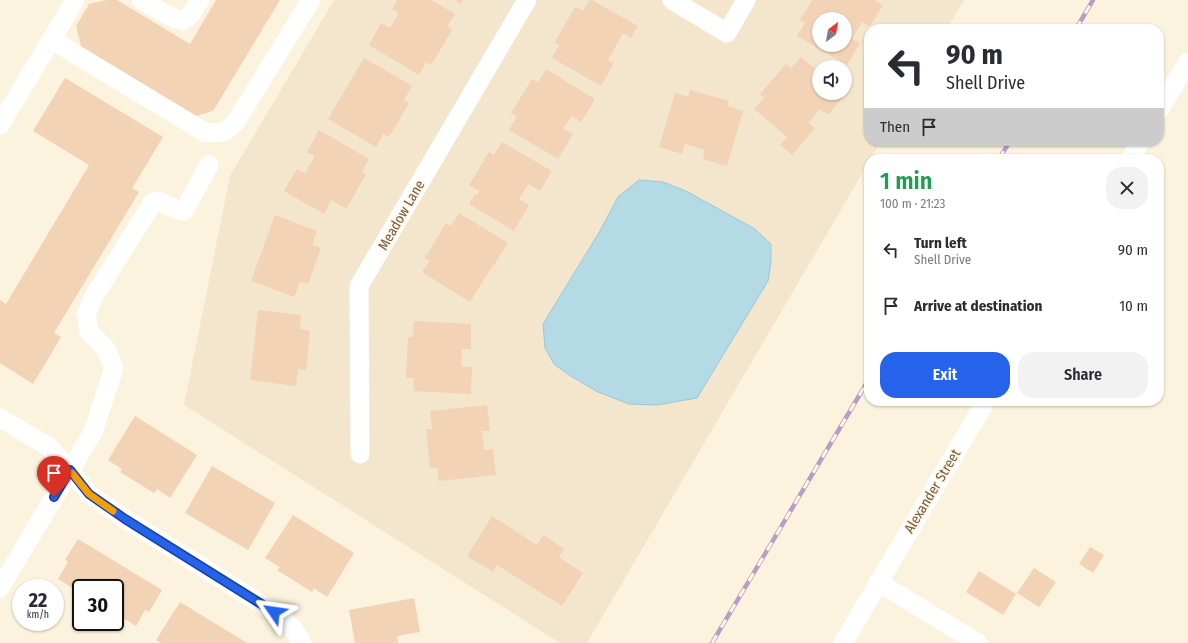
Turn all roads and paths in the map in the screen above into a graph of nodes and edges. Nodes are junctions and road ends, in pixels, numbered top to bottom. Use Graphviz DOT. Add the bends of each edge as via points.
graph roads {
  1 [pos="75,0"];
  2 [pos="141,0"];
  3 [pos="200,0"];
  4 [pos="311,0"];
  5 [pos="526,0"];
  6 [pos="672,0"];
  7 [pos="746,0"];
  8 [pos="52,40"];
  9 [pos="1188,62"];
  10 [pos="1164,102"];
  11 [pos="0,125"];
  12 [pos="209,165"];
  13 [pos="983,406"];
  14 [pos="0,418"];
  15 [pos="360,454"];
  16 [pos="70,470"];
  17 [pos="2,580"];
  18 [pos="878,582"];
  19 [pos="302,643"];
  20 [pos="843,643"];
  21 [pos="978,643"];
  1 -- 8 [label="street"];
  2 -- 3 [label="street" via="183,21"];
  4 -- 8 [label="street" via="235,123 224,132 206,133"];
  5 -- 15 [label="street, Meadow Lane" via="359,286"];
  6 -- 7 [label="street" via="727,33"];
  8 -- 11 [label="street"];
  9 -- 10 [label="street"];
  12 -- 16 [label="street" via="184,211 158,201 153,202 95,295 86,314 89,332 106,349 114,368 93,432"];
  13 -- 18 [label="street, Alexander Street"];
  14 -- 16 [label="street" via="49,447"];
  16 -- 17 [label="street"];
  16 -- 19 [label="street" via="89,494 274,612 292,627"];
  18 -- 20 [label="street, Alexander Street"];
  18 -- 21 [label="street"];
}
